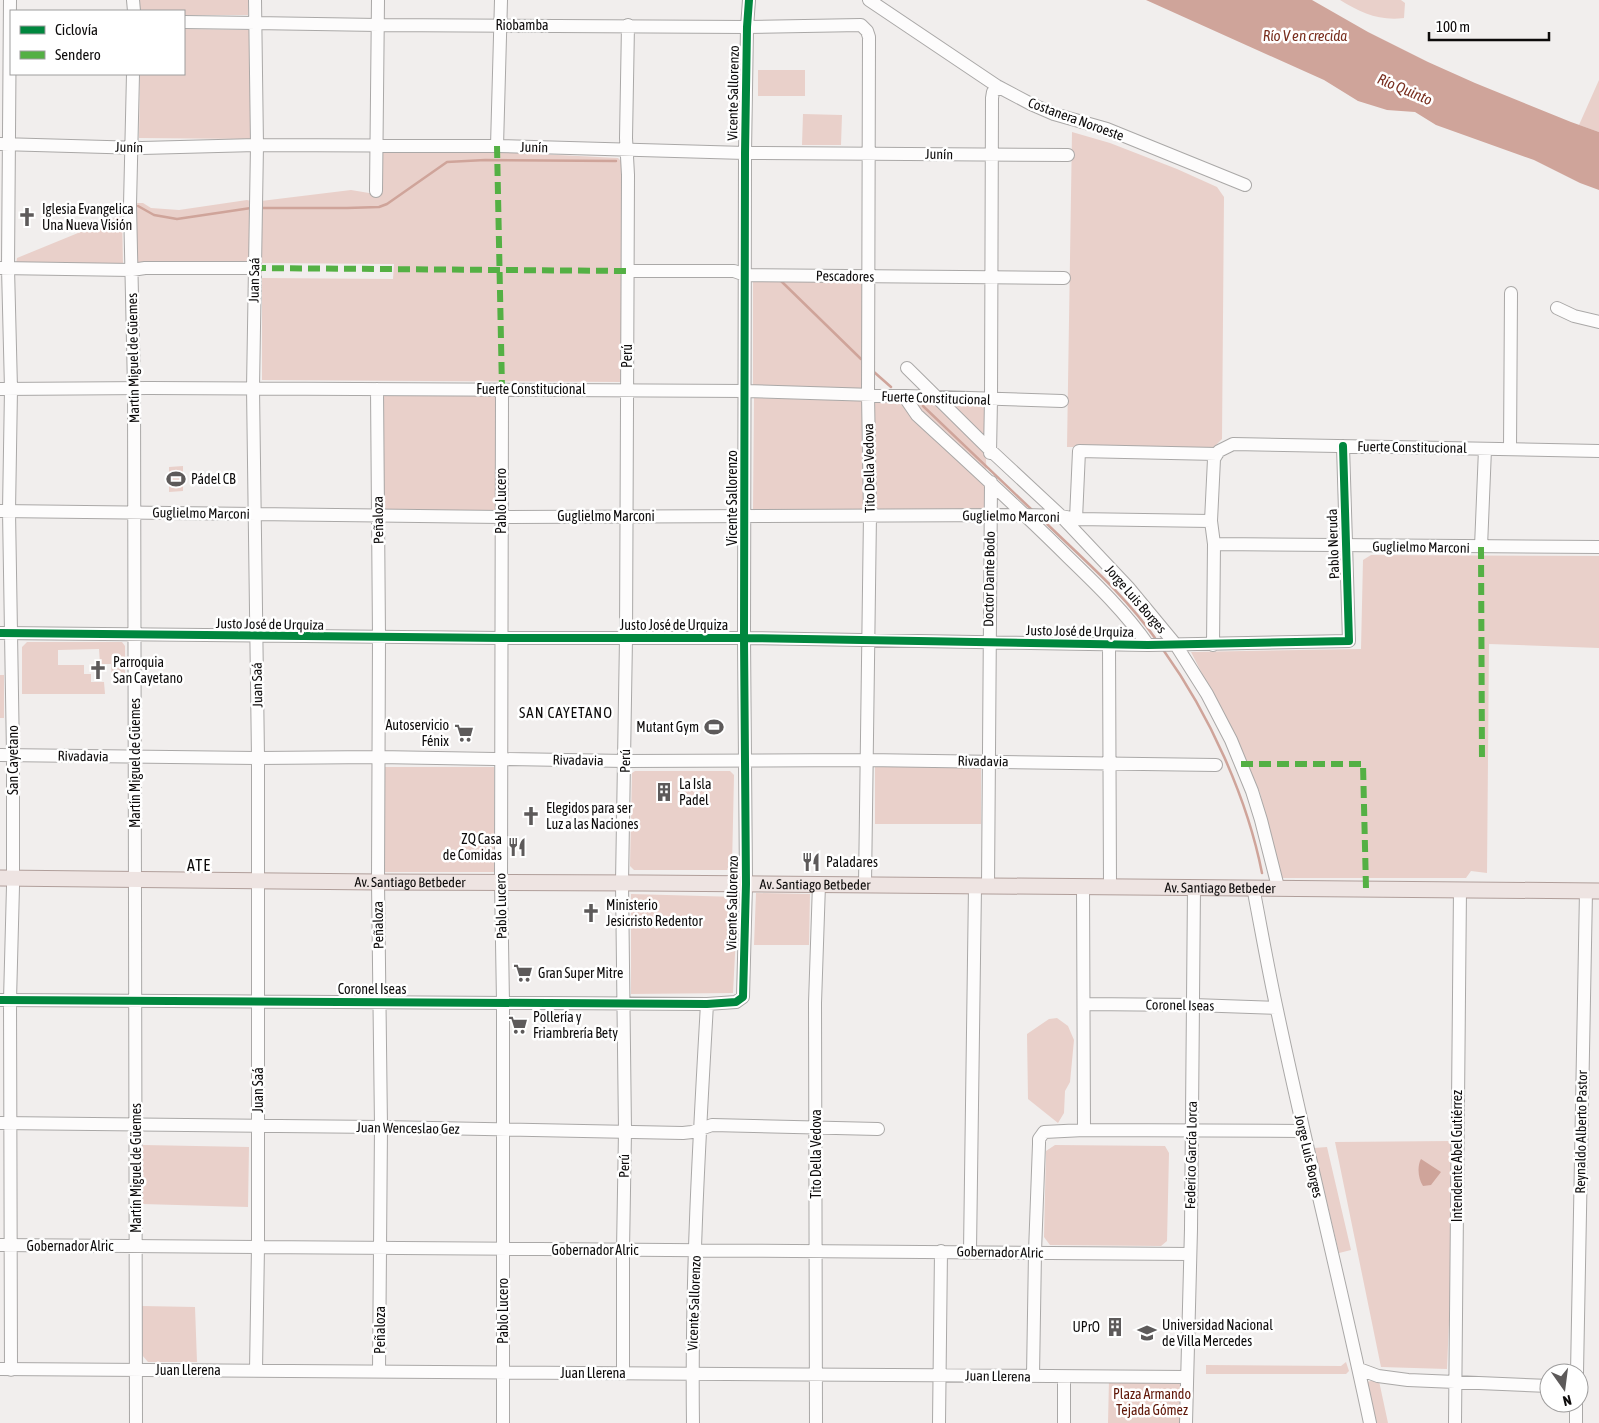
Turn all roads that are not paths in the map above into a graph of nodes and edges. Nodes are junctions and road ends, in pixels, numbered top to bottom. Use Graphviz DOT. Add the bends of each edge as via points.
graph roads {
  1 [pos="10,0"];
  2 [pos="256,0"];
  3 [pos="378,0"];
  4 [pos="501,0"];
  5 [pos="749,0"];
  6 [pos="869,0"];
  7 [pos="7,22"];
  8 [pos="185,22"];
  9 [pos="256,22"];
  10 [pos="378,25"];
  11 [pos="501,25"];
  12 [pos="628,25"];
  13 [pos="861,25"];
  14 [pos="747,27"];
  15 [pos="133,75"];
  16 [pos="999,87"];
  17 [pos="4,144"];
  18 [pos="257,145"];
  19 [pos="376,146"];
  20 [pos="497,146"];
  21 [pos="131,147"];
  22 [pos="627,150"];
  23 [pos="745,153"];
  24 [pos="868,153"];
  25 [pos="991,155"];
  26 [pos="1068,155"];
  27 [pos="1245,185"];
  28 [pos="376,192"];
  29 [pos="4,268"];
  30 [pos="254,268"];
  31 [pos="132,270"];
  32 [pos="627,271"];
  33 [pos="745,275"];
  34 [pos="868,276"];
  35 [pos="991,277"];
  36 [pos="1064,278"];
  37 [pos="1511,293"];
  38 [pos="1556,308"];
  39 [pos="1599,322"];
  40 [pos="907,368"];
  41 [pos="134,388"];
  42 [pos="253,388"];
  43 [pos="5,389"];
  44 [pos="377,389"];
  45 [pos="502,389"];
  46 [pos="627,390"];
  47 [pos="745,391"];
  48 [pos="868,395"];
  49 [pos="904,396"];
  50 [pos="936,397"];
  51 [pos="991,400"];
  52 [pos="1062,401"];
  53 [pos="1343,446"];
  54 [pos="1485,449"];
  55 [pos="1510,449"];
  56 [pos="1599,451"];
  57 [pos="990,454"];
  58 [pos="1217,454"];
  59 [pos="990,482"];
  60 [pos="4,511"];
  61 [pos="134,512"];
  62 [pos="254,514"];
  63 [pos="870,514"];
  64 [pos="378,515"];
  65 [pos="745,515"];
  66 [pos="990,515"];
  67 [pos="1025,515"];
  68 [pos="626,516"];
  69 [pos="1062,516"];
  70 [pos="501,517"];
  71 [pos="1076,519"];
  72 [pos="1211,521"];
  73 [pos="1214,544"];
  74 [pos="1345,546"];
  75 [pos="1481,547"];
  76 [pos="1599,547"];
  77 [pos="6,633"];
  78 [pos="135,636"];
  79 [pos="256,636"];
  80 [pos="380,637"];
  81 [pos="502,638"];
  82 [pos="626,638"];
  83 [pos="744,638"];
  84 [pos="868,640"];
  85 [pos="1349,641"];
  86 [pos="988,642"];
  87 [pos="1109,644"];
  88 [pos="1148,645"];
  89 [pos="1176,645"];
  90 [pos="1213,645"];
  91 [pos="6,755"];
  92 [pos="135,756"];
  93 [pos="378,757"];
  94 [pos="258,758"];
  95 [pos="501,759"];
  96 [pos="746,760"];
  97 [pos="866,760"];
  98 [pos="625,761"];
  99 [pos="988,761"];
  100 [pos="1110,763"];
  101 [pos="1216,765"];
  102 [pos="6,878"];
  103 [pos="135,880"];
  104 [pos="258,881"];
  105 [pos="378,882"];
  106 [pos="501,882"];
  107 [pos="622,882"];
  108 [pos="746,884"];
  109 [pos="819,884"];
  110 [pos="864,885"];
  111 [pos="981,886"];
  112 [pos="1083,886"];
  113 [pos="1110,887"];
  114 [pos="1194,887"];
  115 [pos="1253,887"];
  116 [pos="1278,887"];
  117 [pos="1460,889"];
  118 [pos="1592,891"];
  119 [pos="742,997"];
  120 [pos="5,1000"];
  121 [pos="136,1000"];
  122 [pos="258,1001"];
  123 [pos="380,1002"];
  124 [pos="503,1002"];
  125 [pos="622,1003"];
  126 [pos="707,1004"];
  127 [pos="1084,1004"];
  128 [pos="1192,1005"];
  129 [pos="1276,1008"];
  130 [pos="5,1123"];
  131 [pos="136,1124"];
  132 [pos="258,1125"];
  133 [pos="381,1127"];
  134 [pos="815,1127"];
  135 [pos="700,1128"];
  136 [pos="503,1130"];
  137 [pos="878,1130"];
  138 [pos="1084,1130"];
  139 [pos="1192,1130"];
  140 [pos="625,1131"];
  141 [pos="1304,1131"];
  142 [pos="6,1245"];
  143 [pos="136,1246"];
  144 [pos="258,1247"];
  145 [pos="380,1248"];
  146 [pos="503,1250"];
  147 [pos="622,1250"];
  148 [pos="696,1251"];
  149 [pos="816,1251"];
  150 [pos="941,1251"];
  151 [pos="970,1251"];
  152 [pos="1035,1252"];
  153 [pos="1190,1254"];
  154 [pos="1577,1363"];
  155 [pos="1359,1368"];
  156 [pos="5,1370"];
  157 [pos="136,1370"];
  158 [pos="256,1370"];
  159 [pos="379,1371"];
  160 [pos="503,1372"];
  161 [pos="623,1373"];
  162 [pos="692,1373"];
  163 [pos="816,1374"];
  164 [pos="939,1375"];
  165 [pos="1034,1376"];
  166 [pos="1064,1377"];
  167 [pos="1187,1377"];
  168 [pos="1455,1383"];
  169 [pos="1539,1386"];
  170 [pos="136,1423"];
  171 [pos="503,1423"];
  172 [pos="693,1423"];
  173 [pos="816,1423"];
  174 [pos="939,1423"];
  175 [pos="1064,1423"];
  176 [pos="1186,1423"];
  177 [pos="1370,1423"];
  178 [pos="1455,1423"];
  1 -- 7 [label="street, San Cayetano"];
  2 -- 9 [label="street, Juan Saá"];
  3 -- 10 [label="street"];
  4 -- 11 [label="street"];
  5 -- 14 [label="street, Vicente Sallorenzo"];
  6 -- 16 [label="street, Costanera Noroeste"];
  7 -- 17 [label="street, San Cayetano"];
  8 -- 9 [label="street, Riobamba"];
  9 -- 10 [label="street, Riobamba"];
  9 -- 18 [label="street, Juan Saá"];
  10 -- 11 [label="street, Riobamba"];
  10 -- 19 [label="street"];
  11 -- 12 [label="street, Riobamba"];
  11 -- 20 [label="street"];
  12 -- 14 [label="street, Riobamba"];
  12 -- 22 [label="street, Perú"];
  13 -- 14 [label="street, Riobamba"];
  13 -- 24 [label="street, Tito Della Vedova" via="869,37"];
  14 -- 23 [label="street, Vicente Sallorenzo"];
  15 -- 21 [label="street, Martín Miguel de Güemes"];
  16 -- 25 [label="street" via="992,98"];
  16 -- 27 [label="street, Costanera Noroeste" via="1054,114 1107,129"];
  17 -- 21 [label="street, Junín"];
  17 -- 29 [label="street, San Cayetano"];
  18 -- 19 [label="street, Junín"];
  18 -- 21 [label="street, Junín"];
  18 -- 30 [label="street, Juan Saá"];
  19 -- 20 [label="street, Junín"];
  19 -- 28 [label="street"];
  20 -- 22 [label="street, Junín"];
  21 -- 31 [label="street, Martín Miguel de Güemes"];
  22 -- 23 [label="street, Junín"];
  22 -- 32 [label="street, Perú"];
  23 -- 24 [label="street, Junín"];
  23 -- 33 [label="street, Vicente Sallorenzo"];
  24 -- 25 [label="street, Junín"];
  24 -- 34 [label="street, Tito Della Vedova"];
  25 -- 26 [label="street, Junín"];
  25 -- 35 [label="street"];
  29 -- 31 [label="street"];
  29 -- 43 [label="street, San Cayetano"];
  30 -- 31 [label="street"];
  30 -- 42 [label="street, Juan Saá"];
  31 -- 41 [label="street, Martín Miguel de Güemes"];
  32 -- 33 [label="street, Pescadores" via="734,271"];
  32 -- 46 [label="street, Perú"];
  33 -- 34 [label="street, Pescadores"];
  33 -- 47 [label="street, Vicente Sallorenzo"];
  34 -- 35 [label="street, Pescadores"];
  34 -- 48 [label="street, Tito Della Vedova"];
  35 -- 36 [label="street, Pescadores"];
  35 -- 51 [label="street"];
  37 -- 55 [label="street"];
  38 -- 39 [label="street"];
  40 -- 50 [label="street, Jorge Luis Borges"];
  41 -- 42 [label="street, Fuerte Constitucional"];
  41 -- 43 [label="street, Fuerte Constitucional"];
  41 -- 61 [label="street, Martín Miguel de Güemes"];
  42 -- 44 [label="street, Fuerte Constitucional"];
  42 -- 62 [label="street, Juan Saá"];
  43 -- 60 [label="street, San Cayetano"];
  44 -- 45 [label="street, Fuerte Constitucional"];
  44 -- 64 [label="street, Peñaloza"];
  45 -- 46 [label="street, Fuerte Constitucional"];
  45 -- 70 [label="street, Pablo Lucero"];
  46 -- 47 [label="street, Fuerte Constitucional"];
  46 -- 68 [label="street, Perú"];
  47 -- 48 [label="street, Fuerte Constitucional"];
  47 -- 65 [label="street, Vicente Sallorenzo"];
  48 -- 49 [label="street, Fuerte Constitucional"];
  48 -- 63 [label="street, Tito Della Vedova"];
  49 -- 50 [label="street, Fuerte Constitucional"];
  49 -- 59 [label="street, Jorge Luis Borges" via="916,415"];
  50 -- 51 [label="street, Fuerte Constitucional"];
  50 -- 57 [label="street, Jorge Luis Borges"];
  51 -- 52 [label="street, Fuerte Constitucional"];
  51 -- 57 [label="street"];
  53 -- 54 [label="street, Fuerte Constitucional"];
  53 -- 58 [label="street, Fuerte Constitucional" via="1233,444"];
  53 -- 74 [label="street, Pablo Neruda"];
  54 -- 55 [label="street, Fuerte Constitucional"];
  54 -- 75 [label="street"];
  55 -- 56 [label="street, Fuerte Constitucional"];
  57 -- 69 [label="street, Jorge Luis Borges"];
  58 -- 71 [label="street, Fuerte Constitucional" via="1079,451"];
  58 -- 72 [label="street" via="1214,459"];
  59 -- 66 [label="street, Doctor Dante Bodo"];
  59 -- 67 [label="street, Jorge Luis Borges"];
  60 -- 61 [label="street, Guglielmo Marconi"];
  60 -- 77 [label="street, San Cayetano"];
  61 -- 62 [label="street, Guglielmo Marconi"];
  61 -- 78 [label="street, Martín Miguel de Güemes"];
  62 -- 64 [label="street, Guglielmo Marconi"];
  62 -- 79 [label="street, Juan Saá"];
  63 -- 65 [label="street, Guglielmo Marconi"];
  63 -- 66 [label="street, Guglielmo Marconi"];
  63 -- 84 [label="street, Tito Della Vedova"];
  64 -- 70 [label="street, Guglielmo Marconi"];
  64 -- 80 [label="street, Peñaloza"];
  65 -- 68 [label="street, Guglielmo Marconi"];
  65 -- 83 [label="street, Vicente Sallorenzo"];
  66 -- 67 [label="street, Guglielmo Marconi"];
  66 -- 86 [label="street, Doctor Dante Bodo"];
  67 -- 69 [label="street, Guglielmo Marconi"];
  67 -- 88 [label="street, Jorge Luis Borges" via="1109,597"];
  68 -- 70 [label="street, Guglielmo Marconi"];
  68 -- 82 [label="street, Perú"];
  69 -- 71 [label="street, Guglielmo Marconi"];
  69 -- 89 [label="street, Jorge Luis Borges"];
  70 -- 81 [label="street, Pablo Lucero"];
  71 -- 72 [label="street, Guglielmo Marconi"];
  72 -- 73 [label="street"];
  73 -- 74 [label="street, Guglielmo Marconi"];
  73 -- 90 [label="street"];
  74 -- 75 [label="street, Guglielmo Marconi"];
  74 -- 85 [label="street, Pablo Neruda"];
  75 -- 76 [label="street, Guglielmo Marconi"];
  77 -- 78 [label="street, Justo José de Urquiza"];
  77 -- 91 [label="street, San Cayetano"];
  78 -- 79 [label="street, Justo José de Urquiza"];
  78 -- 92 [label="street, Martín Miguel de Güemes"];
  79 -- 80 [label="street, Justo José de Urquiza"];
  79 -- 94 [label="street, Juan Saá"];
  80 -- 81 [label="street, Justo José de Urquiza"];
  80 -- 93 [label="street, Peñaloza"];
  81 -- 82 [label="street, Justo José de Urquiza"];
  81 -- 95 [label="street, Pablo Lucero"];
  82 -- 83 [label="street, Justo José de Urquiza"];
  82 -- 98 [label="street, Perú"];
  83 -- 84 [label="street, Justo José de Urquiza"];
  83 -- 96 [label="street, Vicente Sallorenzo"];
  84 -- 86 [label="street, Justo José de Urquiza"];
  84 -- 97 [label="street, Tito Della Vedova"];
  85 -- 90 [label="street, Justo José de Urquiza"];
  86 -- 87 [label="street, Justo José de Urquiza"];
  86 -- 99 [label="street, Doctor Dante Bodo"];
  87 -- 88 [label="street, Justo José de Urquiza"];
  87 -- 100 [label="street"];
  88 -- 89 [label="street, Justo José de Urquiza"];
  89 -- 90 [label="street, Justo José de Urquiza"];
  89 -- 116 [label="street, Jorge Luis Borges" via="1231,740 1258,810"];
  91 -- 92 [label="street, Rivadavia"];
  91 -- 102 [label="street, San Cayetano"];
  92 -- 94 [label="street, Rivadavia"];
  92 -- 103 [label="street, Martín Miguel de Güemes"];
  93 -- 94 [label="street, Rivadavia"];
  93 -- 95 [label="street, Rivadavia"];
  93 -- 105 [label="street, Peñaloza"];
  94 -- 104 [label="street, Juan Saá"];
  95 -- 98 [label="street, Rivadavia"];
  95 -- 106 [label="street, Pablo Lucero"];
  96 -- 97 [label="street, Rivadavia"];
  96 -- 98 [label="street, Rivadavia"];
  96 -- 108 [label="street, Vicente Sallorenzo"];
  97 -- 99 [label="street, Rivadavia"];
  97 -- 110 [label="street, Tito Della Vedova"];
  98 -- 107 [label="street, Perú"];
  99 -- 100 [label="street, Rivadavia"];
  99 -- 111 [label="street, Doctor Dante Bodo"];
  100 -- 101 [label="street, Rivadavia"];
  100 -- 113 [label="street"];
  102 -- 103 [label="main road, Av. Santiago Betbeder"];
  102 -- 120 [label="street, San Cayetano"];
  103 -- 104 [label="main road, Av. Santiago Betbeder"];
  103 -- 121 [label="street, Martín Miguel de Güemes"];
  104 -- 105 [label="main road, Av. Santiago Betbeder"];
  104 -- 122 [label="street, Juan Saá"];
  105 -- 106 [label="main road, Av. Santiago Betbeder"];
  105 -- 123 [label="street, Peñaloza"];
  106 -- 107 [label="main road, Av. Santiago Betbeder"];
  106 -- 124 [label="street, Pablo Lucero"];
  107 -- 108 [label="main road, Av. Santiago Betbeder"];
  107 -- 125 [label="street, Perú"];
  108 -- 109 [label="main road, Av. Santiago Betbeder"];
  108 -- 119 [label="street, Vicente Sallorenzo"];
  109 -- 110 [label="main road, Av. Santiago Betbeder"];
  109 -- 134 [label="street, Tito Della Vedova"];
  110 -- 111 [label="main road, Av. Santiago Betbeder"];
  111 -- 112 [label="main road, Av. Santiago Betbeder"];
  111 -- 151 [label="street, Doctor Dante Bodo"];
  112 -- 113 [label="main road, Av. Santiago Betbeder"];
  112 -- 127 [label="street"];
  113 -- 114 [label="main road, Av. Santiago Betbeder"];
  114 -- 115 [label="main road, Av. Santiago Betbeder"];
  114 -- 128 [label="street, Federico García Lorca"];
  115 -- 116 [label="main road, Av. Santiago Betbeder"];
  115 -- 129 [label="street, Jorge Luis Borges"];
  116 -- 117 [label="main road, Av. Santiago Betbeder"];
  117 -- 118 [label="main road, Av. Santiago Betbeder"];
  117 -- 168 [label="street, Intendente Abel Gutiérrez"];
  118 -- 154 [label="street, Reynaldo Alberto Pastor"];
  119 -- 126 [label="street, Coronel Iseas" via="736,1002"];
  120 -- 121 [label="street, Coronel Iseas"];
  120 -- 130 [label="street, San Cayetano"];
  121 -- 122 [label="street, Coronel Iseas"];
  121 -- 131 [label="street, Martín Miguel de Güemes"];
  122 -- 123 [label="street, Coronel Iseas"];
  122 -- 132 [label="street, Juan Saá"];
  123 -- 124 [label="street, Coronel Iseas"];
  123 -- 133 [label="street, Peñaloza"];
  124 -- 125 [label="street, Coronel Iseas"];
  124 -- 136 [label="street, Pablo Lucero"];
  125 -- 126 [label="street, Coronel Iseas"];
  125 -- 140 [label="street, Perú"];
  126 -- 135 [label="street, Vicente Sallorenzo"];
  127 -- 128 [label="street, Coronel Iseas"];
  127 -- 138 [label="street"];
  128 -- 129 [label="street, Coronel Iseas"];
  128 -- 139 [label="street, Federico García Lorca"];
  129 -- 141 [label="street, Jorge Luis Borges"];
  130 -- 131 [label="street, Juan Wenceslao Gez"];
  130 -- 142 [label="street, San Cayetano"];
  131 -- 132 [label="street, Juan Wenceslao Gez"];
  131 -- 143 [label="street, Martín Miguel de Güemes"];
  132 -- 133 [label="street, Juan Wenceslao Gez"];
  132 -- 144 [label="street, Juan Saá"];
  133 -- 136 [label="street, Juan Wenceslao Gez"];
  133 -- 145 [label="street, Peñaloza"];
  134 -- 135 [label="street, Juan Wenceslao Gez" via="712,1125"];
  134 -- 137 [label="street, Juan Wenceslao Gez"];
  134 -- 149 [label="street, Tito Della Vedova"];
  135 -- 140 [label="street, Juan Wenceslao Gez" via="683,1133"];
  135 -- 148 [label="street, Vicente Sallorenzo"];
  136 -- 140 [label="street, Juan Wenceslao Gez"];
  136 -- 146 [label="street, Pablo Lucero"];
  138 -- 139 [label="street"];
  138 -- 152 [label="street" via="1044,1132 1039,1139"];
  139 -- 141 [label="street"];
  139 -- 153 [label="street, Federico García Lorca"];
  140 -- 147 [label="street, Perú"];
  141 -- 155 [label="street, Jorge Luis Borges"];
  142 -- 143 [label="street, Gobernador Alric"];
  142 -- 156 [label="street, San Cayetano"];
  143 -- 144 [label="street, Gobernador Alric"];
  143 -- 157 [label="street, Martín Miguel de Güemes"];
  144 -- 145 [label="street, Gobernador Alric"];
  144 -- 158 [label="street, Juan Saá"];
  145 -- 146 [label="street, Gobernador Alric"];
  145 -- 159 [label="street, Peñaloza"];
  146 -- 147 [label="street, Gobernador Alric"];
  146 -- 160 [label="street, Pablo Lucero"];
  147 -- 148 [label="street, Gobernador Alric"];
  147 -- 161 [label="street, Perú"];
  148 -- 149 [label="street, Gobernador Alric"];
  148 -- 162 [label="street, Vicente Sallorenzo"];
  149 -- 150 [label="street, Gobernador Alric"];
  149 -- 163 [label="street, Tito Della Vedova"];
  150 -- 151 [label="street, Gobernador Alric"];
  150 -- 164 [label="street"];
  151 -- 152 [label="street, Gobernador Alric"];
  152 -- 153 [label="street, Gobernador Alric"];
  152 -- 165 [label="street"];
  153 -- 167 [label="street, Federico García Lorca"];
  155 -- 168 [label="street" via="1378,1376"];
  155 -- 177 [label="street, Jorge Luis Borges"];
  156 -- 157 [label="street, Juan Llerena"];
  157 -- 158 [label="street, Juan Llerena"];
  157 -- 170 [label="street, Martín Miguel de Güemes"];
  158 -- 159 [label="street, Juan Llerena"];
  159 -- 160 [label="street, Juan Llerena"];
  160 -- 161 [label="street, Juan Llerena"];
  160 -- 171 [label="street, Pablo Lucero"];
  161 -- 162 [label="street, Juan Llerena"];
  162 -- 163 [label="street, Juan Llerena"];
  162 -- 172 [label="street, Vicente Sallorenzo"];
  163 -- 164 [label="street, Juan Llerena"];
  163 -- 173 [label="street, Tito Della Vedova"];
  164 -- 165 [label="street, Juan Llerena"];
  164 -- 174 [label="street"];
  165 -- 166 [label="street, Juan Llerena"];
  166 -- 167 [label="street, Juan Llerena"];
  166 -- 175 [label="street"];
  167 -- 176 [label="street, Federico García Lorca"];
  168 -- 169 [label="street"];
  168 -- 178 [label="street, Intendente Abel Gutiérrez"];
}
